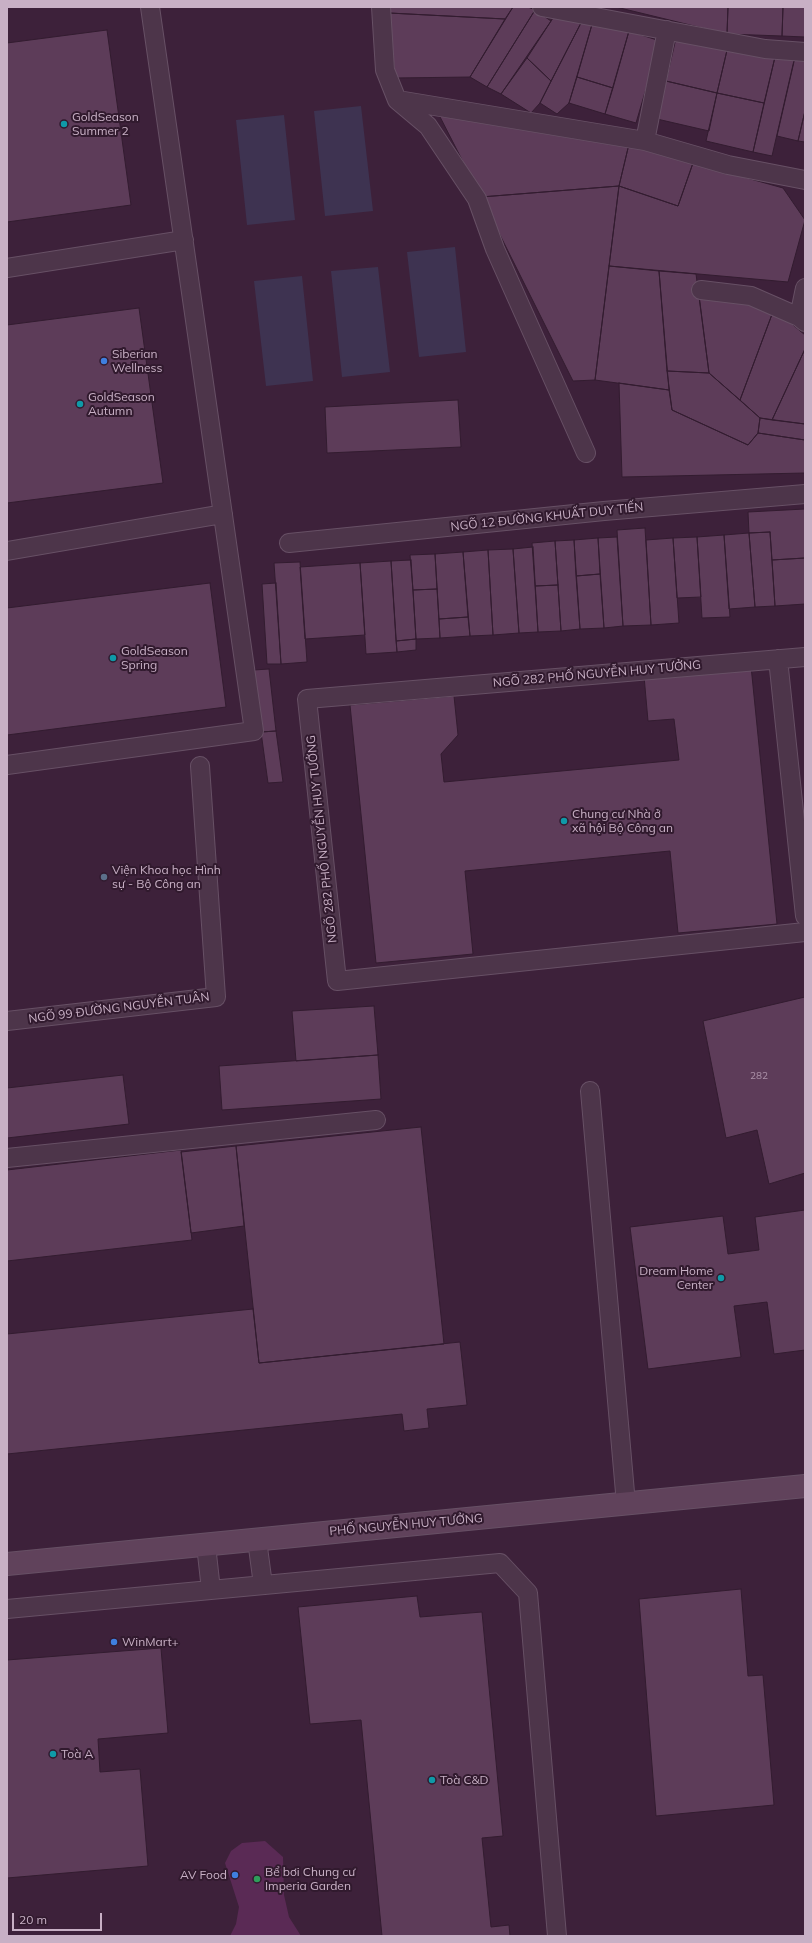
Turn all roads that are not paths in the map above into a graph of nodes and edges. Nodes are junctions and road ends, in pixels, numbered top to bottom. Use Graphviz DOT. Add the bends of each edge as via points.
graph roads {
  1 [pos="150,7"];
  2 [pos="381,7"];
  3 [pos="542,7"];
  4 [pos="667,30"];
  5 [pos="805,52"];
  6 [pos="397,100"];
  7 [pos="645,141"];
  8 [pos="805,180"];
  9 [pos="184,240"];
  10 [pos="7,268"];
  11 [pos="805,288"];
  12 [pos="701,290"];
  13 [pos="802,320"];
  14 [pos="586,453"];
  15 [pos="805,494"];
  16 [pos="223,514"];
  17 [pos="289,543"];
  18 [pos="7,551"];
  19 [pos="805,657"];
  20 [pos="778,659"];
  21 [pos="7,766"];
  22 [pos="200,766"];
  23 [pos="803,869"];
  24 [pos="805,916"];
  25 [pos="805,932"];
  26 [pos="7,1022"];
  27 [pos="590,1091"];
  28 [pos="376,1120"];
  29 [pos="7,1158"];
  30 [pos="805,1486"];
  31 [pos="626,1504"];
  32 [pos="257,1540"];
  33 [pos="206,1545"];
  34 [pos="7,1564"];
  35 [pos="263,1585"];
  36 [pos="211,1590"];
  37 [pos="7,1609"];
  38 [pos="557,1936"];
  1 -- 9 [label="lane"];
  2 -- 6 [label="lane" via="385,70"];
  3 -- 4 [label="lane"];
  4 -- 5 [label="lane" via="765,49"];
  4 -- 7 [label="lane"];
  6 -- 7 [label="lane"];
  6 -- 14 [label="lane" via="428,126 478,199 495,250"];
  7 -- 8 [label="lane" via="728,165"];
  9 -- 10 [label="lane"];
  9 -- 16 [label="lane"];
  11 -- 13 [label="lane"];
  12 -- 13 [label="lane" via="751,296"];
  15 -- 17 [label="lane, NGÕ 12 ĐƯỜNG KHUẤT DUY TIẾN" via="604,511"];
  16 -- 18 [label="lane"];
  16 -- 21 [label="lane" via="254,731"];
  19 -- 20 [label="lane, NGÕ 282 PHỐ NGUYỄN HUY TƯỞNG"];
  20 -- 23 [label="lane"];
  20 -- 25 [label="lane, NGÕ 282 PHỐ NGUYỄN HUY TƯỞNG" via="307,699 337,981"];
  22 -- 26 [label="lane, NGÕ 99 ĐƯỜNG NGUYỄN TUÂN" via="216,997"];
  23 -- 24 [label="lane"];
  27 -- 31 [label="lane"];
  28 -- 29 [label="lane"];
  30 -- 31 [label="street, PHỐ NGUYỄN HUY TƯỞNG"];
  31 -- 32 [label="street, PHỐ NGUYỄN HUY TƯỞNG"];
  32 -- 33 [label="street, PHỐ NGUYỄN HUY TƯỞNG"];
  32 -- 35 [label="lane"];
  33 -- 34 [label="street, PHỐ NGUYỄN HUY TƯỞNG"];
  33 -- 36 [label="lane"];
  35 -- 36 [label="lane"];
  35 -- 38 [label="lane" via="500,1563 528,1593"];
  36 -- 37 [label="lane"];
}
